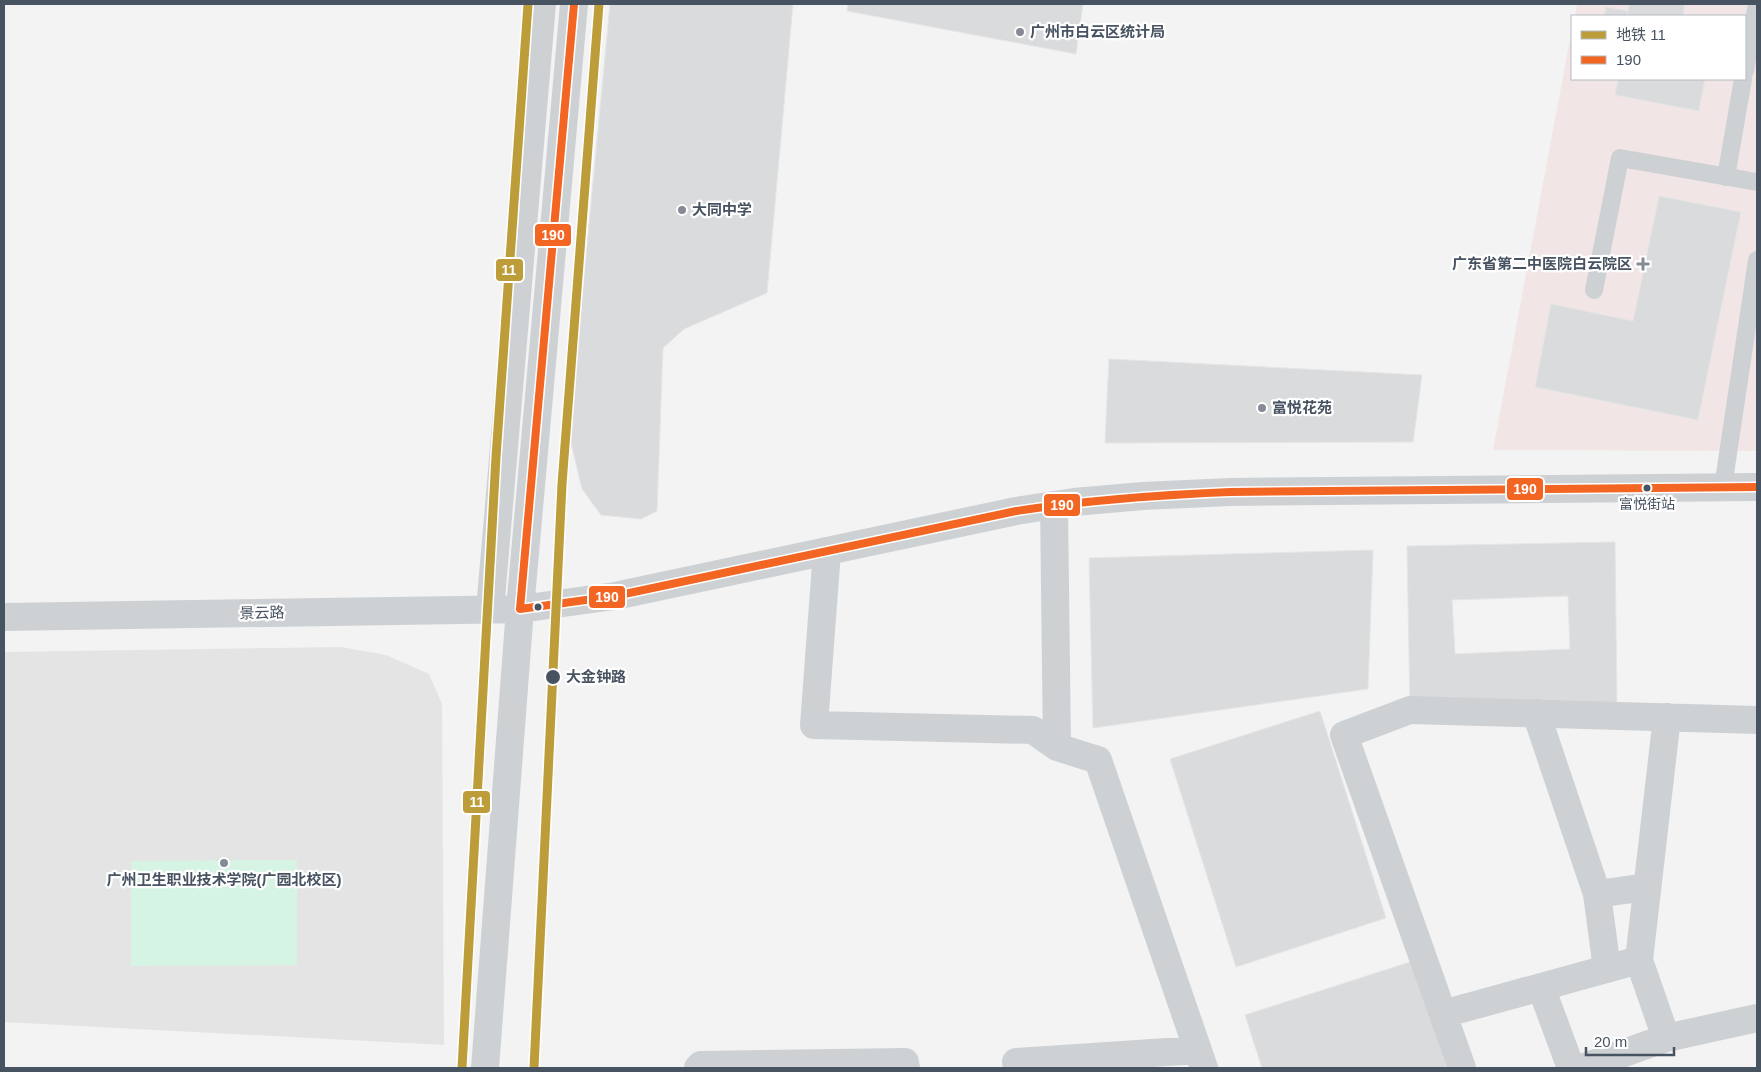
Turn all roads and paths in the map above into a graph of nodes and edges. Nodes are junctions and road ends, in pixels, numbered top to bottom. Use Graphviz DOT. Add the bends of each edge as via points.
graph roads {
  1 [pos="542,4"];
  2 [pos="574,4"];
  3 [pos="1757,4"];
  4 [pos="1746,66"];
  5 [pos="1744,80"];
  6 [pos="1726,177"];
  7 [pos="1757,182"];
  8 [pos="1757,260"];
  9 [pos="1594,290"];
  10 [pos="1757,487"];
  11 [pos="1723,488"];
  12 [pos="1054,505"];
  13 [pos="826,551"];
  14 [pos="520,609"];
  15 [pos="490,610"];
  16 [pos="4,617"];
  17 [pos="1536,713"];
  18 [pos="1667,716"];
  19 [pos="1757,720"];
  20 [pos="1057,748"];
  21 [pos="1648,887"];
  22 [pos="1597,894"];
  23 [pos="1639,960"];
  24 [pos="1607,969"];
  25 [pos="1541,987"];
  26 [pos="1443,1014"];
  27 [pos="1757,1018"];
  28 [pos="1666,1038"];
  29 [pos="1200,1059"];
  30 [pos="1016,1062"];
  31 [pos="485,1068"];
  32 [pos="698,1068"];
  33 [pos="906,1068"];
  34 [pos="1462,1068"];
  35 [pos="1571,1068"];
  36 [pos="1582,1068"];
  1 -- 15 [label="street"];
  2 -- 14 [label="street"];
  3 -- 4 [label="lane"];
  5 -- 6 [label="lane"];
  6 -- 7 [label="lane"];
  6 -- 9 [label="lane" via="1620,158"];
  8 -- 11 [label="lane"];
  10 -- 11 [label="street, 景云路"];
  11 -- 12 [label="street, 景云路" via="1230,492"];
  12 -- 13 [label="street, 景云路"];
  12 -- 20 [label="street"];
  13 -- 14 [label="street, 景云路" via="615,596"];
  13 -- 20 [label="street" via="814,725 1033,730"];
  14 -- 15 [label="street, 景云路"];
  14 -- 31 [label="street"];
  15 -- 16 [label="street, 景云路"];
  17 -- 18 [label="street"];
  17 -- 22 [label="street"];
  17 -- 26 [label="street" via="1410,710 1344,735"];
  18 -- 19 [label="street"];
  18 -- 21 [label="street"];
  20 -- 29 [label="street" via="1098,760"];
  21 -- 22 [label="street"];
  21 -- 23 [label="street"];
  22 -- 24 [label="street"];
  23 -- 24 [label="street"];
  23 -- 28 [label="street"];
  24 -- 25 [label="street"];
  25 -- 26 [label="street"];
  25 -- 35 [label="street"];
  26 -- 34 [label="street"];
  27 -- 28 [label="street"];
  28 -- 36 [label="street"];
  29 -- 30 [label="street"];
  32 -- 33 [label="street" via="701,1065 905,1062"];
}
